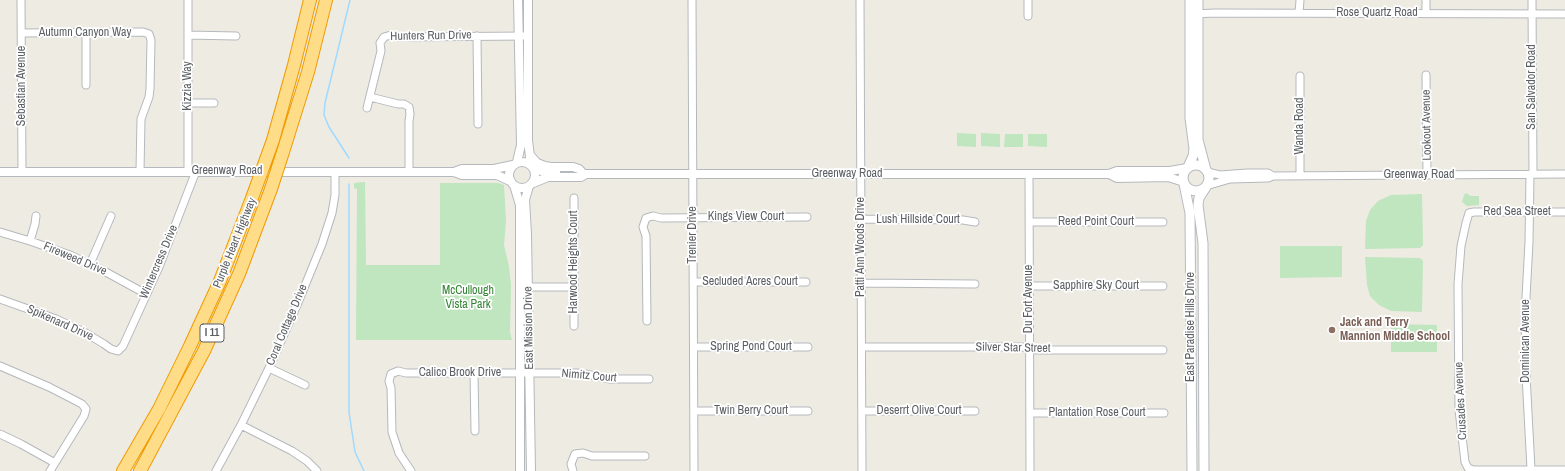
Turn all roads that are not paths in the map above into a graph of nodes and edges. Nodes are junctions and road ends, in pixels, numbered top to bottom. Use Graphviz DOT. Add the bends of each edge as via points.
graph roads {
  1 [pos="21,0"];
  2 [pos="188,0"];
  3 [pos="310,0"];
  4 [pos="326,0"];
  5 [pos="518,0"];
  6 [pos="528,0"];
  7 [pos="692,0"];
  8 [pos="860,0"];
  9 [pos="1028,0"];
  10 [pos="1190,0"];
  11 [pos="1198,0"];
  12 [pos="1300,0"];
  13 [pos="1426,0"];
  14 [pos="1532,0"];
  15 [pos="1299,13"];
  16 [pos="1426,13"];
  17 [pos="1194,14"];
  18 [pos="1532,14"];
  19 [pos="1565,14"];
  20 [pos="1028,16"];
  21 [pos="22,33"];
  22 [pos="86,33"];
  23 [pos="188,35"];
  24 [pos="236,36"];
  25 [pos="477,36"];
  26 [pos="518,36"];
  27 [pos="528,36"];
  28 [pos="1426,75"];
  29 [pos="1300,76"];
  30 [pos="86,85"];
  31 [pos="370,97"];
  32 [pos="188,103"];
  33 [pos="214,103"];
  34 [pos="367,108"];
  35 [pos="478,124"];
  36 [pos="530,155"];
  37 [pos="515,164"];
  38 [pos="532,167"];
  39 [pos="1188,168"];
  40 [pos="140,171"];
  41 [pos="192,171"];
  42 [pos="1206,171"];
  43 [pos="0,172"];
  44 [pos="22,172"];
  45 [pos="334,172"];
  46 [pos="409,172"];
  47 [pos="454,172"];
  48 [pos="584,173"];
  49 [pos="692,174"];
  50 [pos="861,174"];
  51 [pos="1109,174"];
  52 [pos="1531,174"];
  53 [pos="1565,174"];
  54 [pos="1029,175"];
  55 [pos="1427,175"];
  56 [pos="1273,176"];
  57 [pos="1300,176"];
  58 [pos="512,183"];
  59 [pos="1184,183"];
  60 [pos="530,184"];
  61 [pos="1206,186"];
  62 [pos="574,198"];
  63 [pos="1530,212"];
  64 [pos="1565,212"];
  65 [pos="1470,214"];
  66 [pos="36,216"];
  67 [pos="111,216"];
  68 [pos="693,217"];
  69 [pos="807,217"];
  70 [pos="861,219"];
  71 [pos="975,222"];
  72 [pos="1029,222"];
  73 [pos="1163,222"];
  74 [pos="0,232"];
  75 [pos="30,241"];
  76 [pos="90,264"];
  77 [pos="693,282"];
  78 [pos="806,282"];
  79 [pos="862,283"];
  80 [pos="975,284"];
  81 [pos="1030,286"];
  82 [pos="1163,286"];
  83 [pos="524,287"];
  84 [pos="574,287"];
  85 [pos="146,294"];
  86 [pos="0,299"];
  87 [pos="647,321"];
  88 [pos="574,326"];
  89 [pos="694,347"];
  90 [pos="808,347"];
  91 [pos="862,347"];
  92 [pos="1030,348"];
  93 [pos="1164,350"];
  94 [pos="118,351"];
  95 [pos="0,366"];
  96 [pos="269,368"];
  97 [pos="474,373"];
  98 [pos="520,373"];
  99 [pos="530,373"];
  100 [pos="649,379"];
  101 [pos="305,385"];
  102 [pos="694,411"];
  103 [pos="808,411"];
  104 [pos="862,412"];
  105 [pos="975,412"];
  106 [pos="1030,413"];
  107 [pos="1164,413"];
  108 [pos="241,425"];
  109 [pos="475,431"];
  110 [pos="0,434"];
  111 [pos="645,456"];
  112 [pos="55,463"];
  113 [pos="1531,469"];
  114 [pos="1565,470"];
  115 [pos="50,471"];
  116 [pos="123,471"];
  117 [pos="140,471"];
  118 [pos="216,471"];
  119 [pos="316,471"];
  120 [pos="411,471"];
  121 [pos="520,471"];
  122 [pos="531,471"];
  123 [pos="573,471"];
  124 [pos="694,471"];
  125 [pos="862,471"];
  126 [pos="1030,471"];
  127 [pos="1192,471"];
  128 [pos="1204,471"];
  1 -- 21 [label="street, Sebastian Avenue"];
  2 -- 23 [label="street, Kizzia Way"];
  3 -- 116 [label="highway, Purple Heart Highway / I 11, bridge" via="273,140 223,274 159,409"];
  4 -- 117 [label="highway, Purple Heart Highway / I 11, bridge" via="308,72 283,152 239,274 204,351"];
  5 -- 26 [label="street"];
  6 -- 27 [label="street"];
  7 -- 49 [label="street, Trenier Drive"];
  8 -- 50 [label="street, Patti Ann Woods Drive"];
  9 -- 20 [label="street"];
  10 -- 17 [label="main road"];
  11 -- 17 [label="main road"];
  12 -- 15 [label="street"];
  13 -- 16 [label="street"];
  14 -- 18 [label="street, San Salvador Road"];
  15 -- 16 [label="street, Rose Quartz Road"];
  15 -- 17 [label="street, Rose Quartz Road"];
  16 -- 18 [label="street, Rose Quartz Road"];
  17 -- 39 [label="main road" via="1190,124 1194,148"];
  17 -- 42 [label="main road" via="1198,140"];
  18 -- 19 [label="street, Rose Quartz Road"];
  18 -- 52 [label="street, San Salvador Road"];
  21 -- 22 [label="street, Autumn Canyon Way"];
  21 -- 44 [label="street, Sebastian Avenue"];
  22 -- 30 [label="street"];
  22 -- 40 [label="street, Autumn Canyon Way" via="149,34 150,89 141,119"];
  23 -- 24 [label="street"];
  23 -- 32 [label="street, Kizzia Way"];
  25 -- 26 [label="street, Hunters Run Drive"];
  25 -- 31 [label="street, Hunters Run Drive" via="384,37 380,44 381,51"];
  25 -- 35 [label="street"];
  26 -- 27 [label="street, Hunters Run Drive"];
  26 -- 37 [label="street" via="521,145"];
  27 -- 36 [label="street"];
  28 -- 55 [label="street, Lookout Avenue"];
  29 -- 57 [label="street, Wanda Road"];
  31 -- 34 [label="street, Hunters Run Drive"];
  31 -- 46 [label="street" via="409,107"];
  32 -- 33 [label="street"];
  32 -- 41 [label="street, Kizzia Way"];
  36 -- 38 [label="street"];
  36 -- 48 [label="street" via="544,165 573,167"];
  37 -- 38 [label="street" via="523,162"];
  37 -- 47 [label="street, Greenway Road"];
  37 -- 58 [label="street" via="509,174"];
  38 -- 48 [label="street, Greenway Road" via="548,172"];
  38 -- 60 [label="street" via="534,176"];
  39 -- 42 [label="main road" via="1200,166"];
  39 -- 51 [label="street, Greenway Road" via="1165,171 1117,171"];
  39 -- 59 [label="main road" via="1183,176"];
  40 -- 41 [label="street, Greenway Road"];
  40 -- 44 [label="street, Greenway Road"];
  41 -- 45 [label="street, Greenway Road"];
  41 -- 85 [label="street, Wintercress Drive" via="171,237"];
  42 -- 56 [label="street, Greenway Road" via="1218,175 1268,173"];
  42 -- 61 [label="main road" via="1209,179"];
  43 -- 44 [label="street, Greenway Road"];
  45 -- 46 [label="street, Greenway Road"];
  45 -- 96 [label="street, Coral Cottage Drive" via="334,204 328,226"];
  46 -- 47 [label="street, Greenway Road"];
  47 -- 58 [label="street, Greenway Road" via="462,175 497,175"];
  48 -- 49 [label="street, Greenway Road"];
  48 -- 60 [label="street, Greenway Road" via="581,176 548,178"];
  49 -- 50 [label="street, Greenway Road"];
  49 -- 68 [label="street, Trenier Drive"];
  50 -- 54 [label="street, Greenway Road"];
  50 -- 70 [label="street, Patti Ann Woods Drive"];
  51 -- 54 [label="street, Greenway Road"];
  51 -- 59 [label="street, Greenway Road" via="1117,178 1168,177"];
  52 -- 53 [label="street, Greenway Road"];
  52 -- 55 [label="street, Greenway Road"];
  52 -- 63 [label="street, San Salvador Road"];
  54 -- 72 [label="street, Du Fort Avenue"];
  55 -- 57 [label="street, Greenway Road"];
  56 -- 57 [label="street, Greenway Road"];
  56 -- 61 [label="street, Greenway Road" via="1230,179"];
  58 -- 60 [label="street" via="523,188"];
  58 -- 83 [label="street, East Mission Drive" via="520,205"];
  59 -- 61 [label="main road" via="1194,191"];
  59 -- 127 [label="main road, East Paradise Hills Drive" via="1190,213"];
  60 -- 83 [label="street, East Mission Drive" via="524,200 528,234"];
  61 -- 128 [label="main road, East Paradise Hills Drive" via="1198,205 1204,243"];
  62 -- 84 [label="street, Harwood Heights Court"];
  63 -- 64 [label="street, Red Sea Street"];
  63 -- 65 [label="street, Red Sea Street"];
  63 -- 113 [label="street, Dominican Avenue" via="1525,316"];
  65 -- 113 [label="street, Crusades Avenue" via="1461,246 1458,284 1459,410 1465,462 1468,468 1474,470"];
  66 -- 75 [label="street"];
  67 -- 76 [label="street"];
  68 -- 69 [label="street, Kings View Court"];
  68 -- 77 [label="street, Trenier Drive"];
  68 -- 87 [label="street, Kings View Court" via="646,218 643,227 646,236"];
  70 -- 71 [label="street, Lush Hillside Court"];
  70 -- 79 [label="street, Patti Ann Woods Drive"];
  72 -- 73 [label="street, Reed Point Court"];
  72 -- 81 [label="street, Du Fort Avenue"];
  74 -- 75 [label="street, Fireweed Drive"];
  75 -- 76 [label="street, Fireweed Drive"];
  76 -- 85 [label="street, Fireweed Drive"];
  77 -- 78 [label="street, Secluded Acres Court"];
  77 -- 89 [label="street, Trenier Drive"];
  79 -- 80 [label="street"];
  79 -- 91 [label="street, Patti Ann Woods Drive"];
  81 -- 82 [label="street, Sapphire Sky Court"];
  81 -- 92 [label="street, Du Fort Avenue"];
  83 -- 84 [label="street"];
  83 -- 98 [label="street, East Mission Drive"];
  83 -- 99 [label="street, East Mission Drive"];
  84 -- 88 [label="street, Harwood Heights Court"];
  85 -- 94 [label="street, Wintercress Drive"];
  86 -- 94 [label="street, Spikenard Drive" via="56,319"];
  89 -- 90 [label="street, Spring Pond Court"];
  89 -- 102 [label="street, Trenier Drive"];
  91 -- 92 [label="street, Silver Star Street"];
  91 -- 104 [label="street, Patti Ann Woods Drive"];
  92 -- 93 [label="street, Silver Star Street"];
  92 -- 106 [label="street, Du Fort Avenue"];
  95 -- 112 [label="street" via="44,384 82,404 86,409"];
  96 -- 101 [label="street"];
  96 -- 108 [label="street, Coral Cottage Drive"];
  97 -- 98 [label="street, Calico Brook Drive"];
  97 -- 109 [label="street"];
  97 -- 120 [label="street, Calico Brook Drive" via="398,371 391,374 389,381 392,432 399,453"];
  98 -- 99 [label="street, Calico Brook Drive"];
  98 -- 121 [label="street, East Mission Drive"];
  99 -- 100 [label="street, Nimitz Court" via="580,373 610,379"];
  99 -- 122 [label="street, East Mission Drive"];
  102 -- 103 [label="street, Twin Berry Court"];
  102 -- 124 [label="street, Trenier Drive"];
  104 -- 105 [label="street, Deserrt Olive Court"];
  104 -- 125 [label="street, Patti Ann Woods Drive"];
  106 -- 107 [label="street, Plantation Rose Court"];
  106 -- 126 [label="street, Du Fort Avenue"];
  108 -- 118 [label="street, Coral Cottage Drive"];
  108 -- 119 [label="street" via="292,451"];
  110 -- 112 [label="street"];
  111 -- 123 [label="street" via="575,454 571,464"];
  112 -- 115 [label="street"];
  113 -- 114 [label="street"];
}
